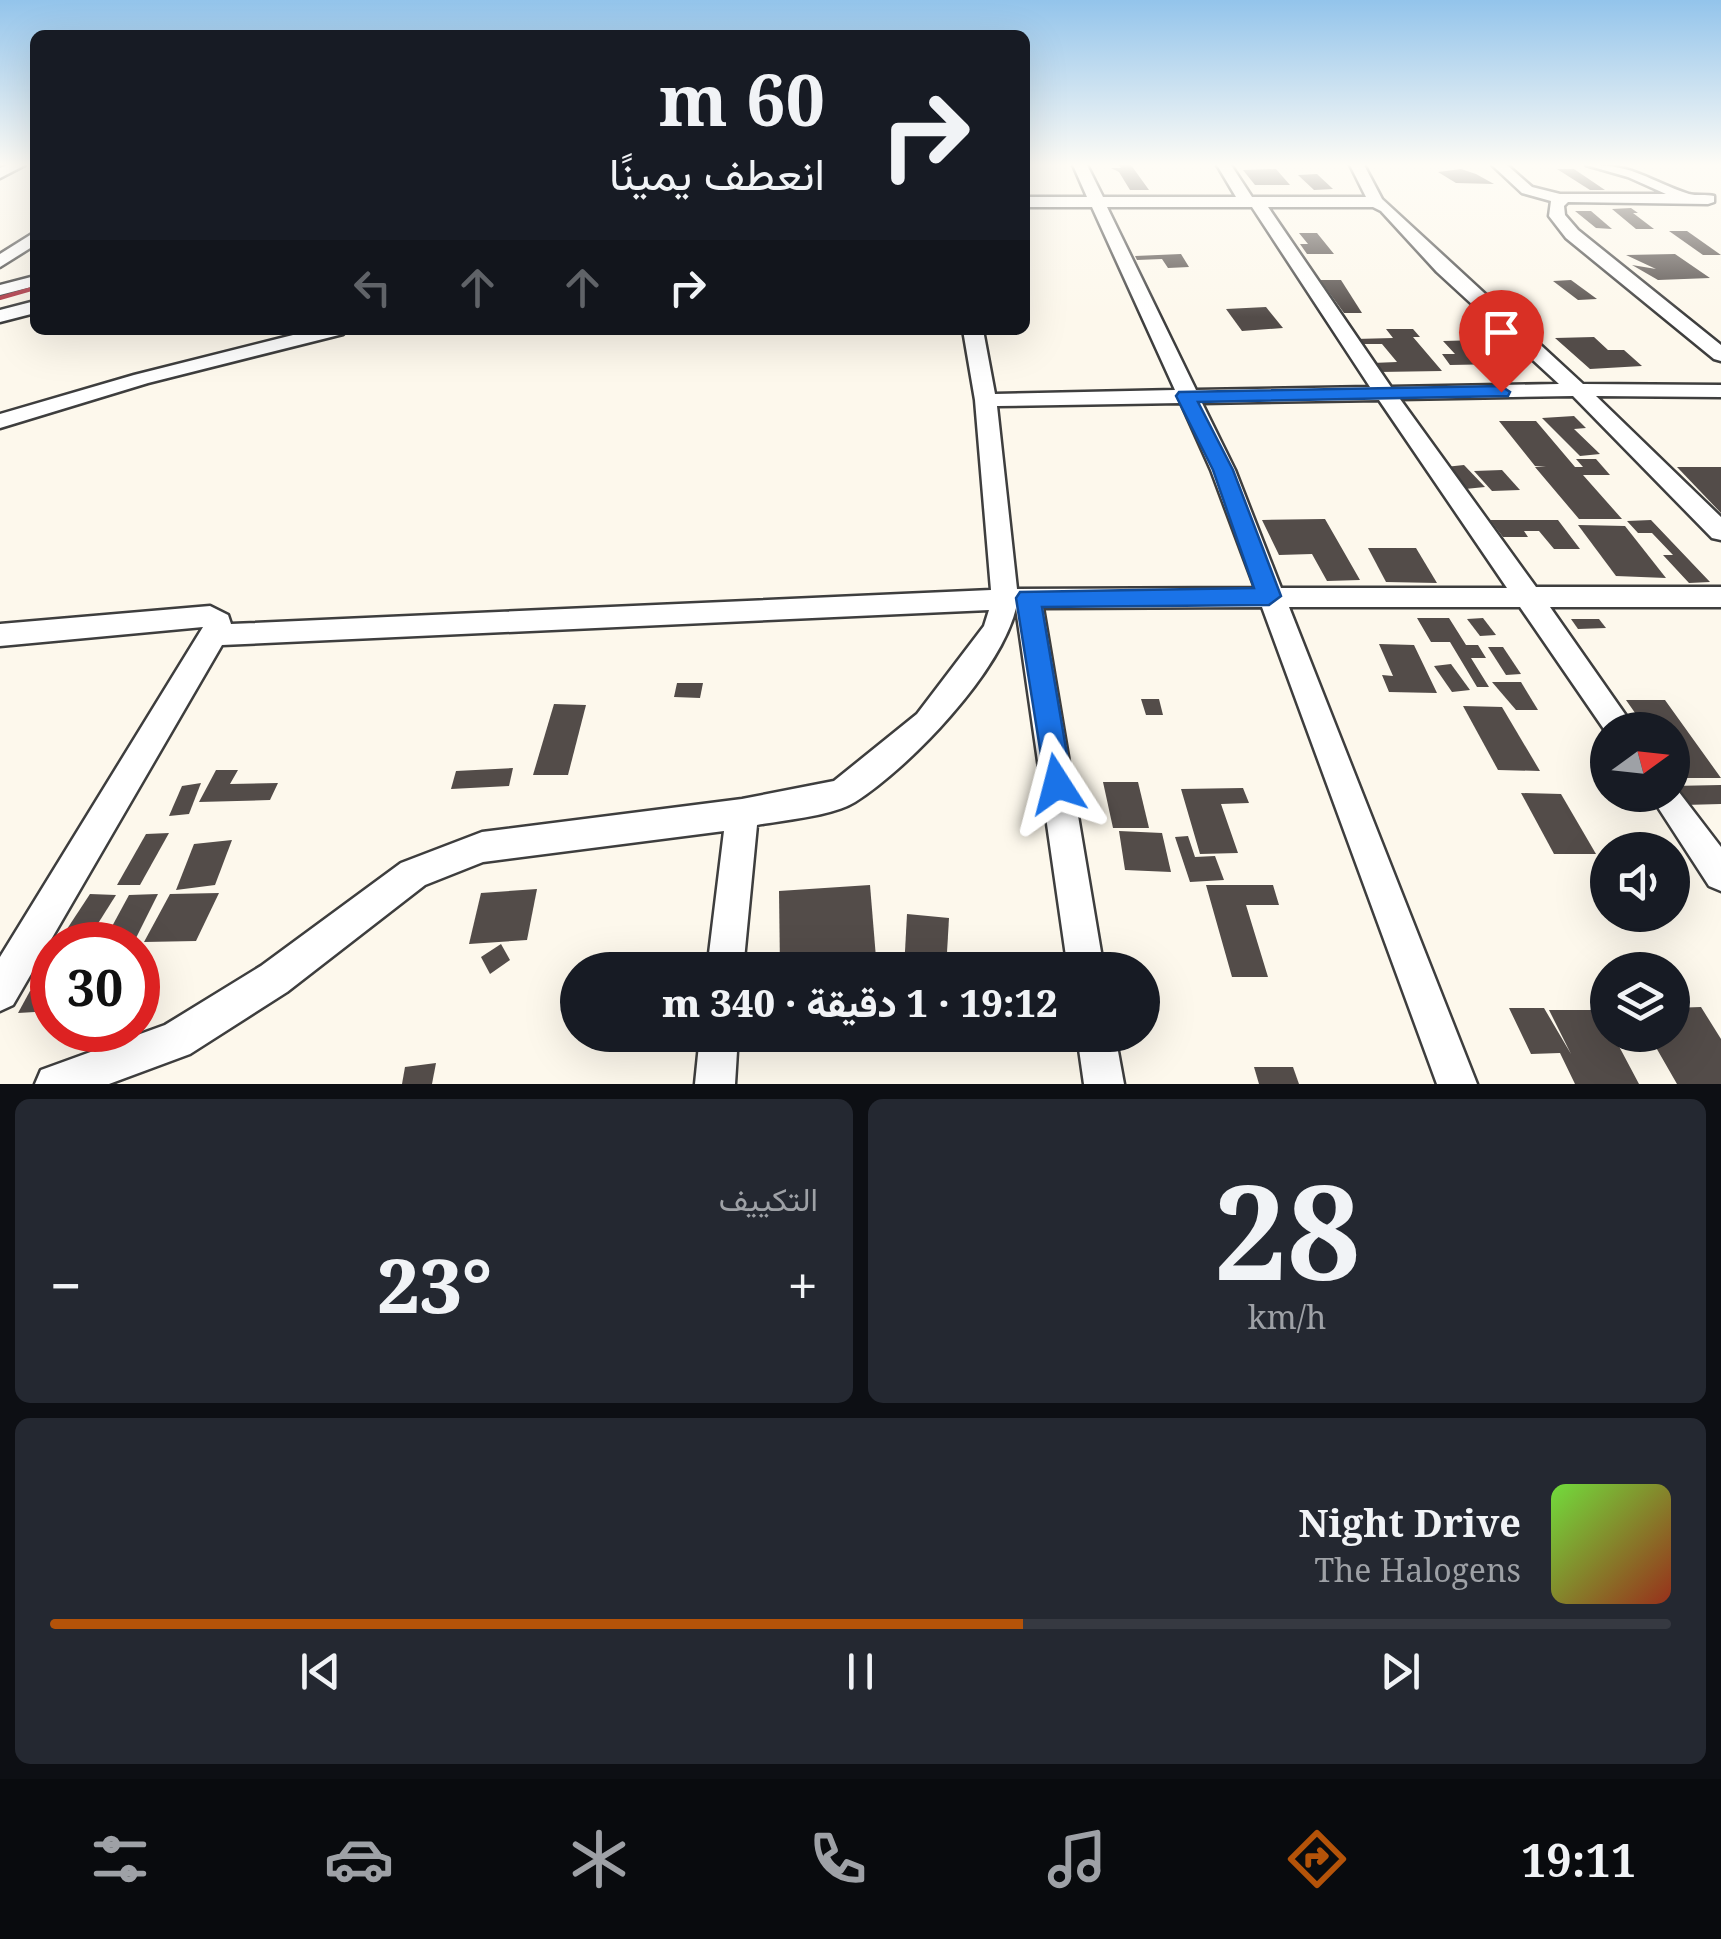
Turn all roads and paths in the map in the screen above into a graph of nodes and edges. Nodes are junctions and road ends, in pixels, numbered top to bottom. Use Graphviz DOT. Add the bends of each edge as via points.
graph roads {
  1 [pos="1101,216"];
  2 [pos="1261,216"];
  3 [pos="1394,216"];
  4 [pos="1557,216"];
  5 [pos="30,241"];
  6 [pos="0,262"];
  7 [pos="30,282"];
  8 [pos="0,290"];
  9 [pos="30,307"];
  10 [pos="0,316"];
  11 [pos="316,335"];
  12 [pos="975,335"];
  13 [pos="1721,356"];
  14 [pos="1578,390"];
  15 [pos="1721,392"];
  16 [pos="1386,394"];
  17 [pos="1186,396"];
  18 [pos="986,400"];
  19 [pos="0,421"];
  20 [pos="1721,532"];
  21 [pos="1269,596"];
  22 [pos="1529,597"];
  23 [pos="1721,597"];
  24 [pos="1016,598"];
  25 [pos="0,635"];
  26 [pos="214,635"];
  27 [pos="1609,712"];
  28 [pos="1678,812"];
  29 [pos="742,814"];
  30 [pos="1721,875"];
  31 [pos="727,952"];
  32 [pos="1083,952"];
  33 [pos="0,992"];
  34 [pos="718,1052"];
  35 [pos="1099,1052"];
  36 [pos="55,1084"];
  37 [pos="715,1084"];
  38 [pos="1104,1084"];
  39 [pos="1457,1084"];
  1 -- 17 [label="street"];
  2 -- 16 [label="street"];
  3 -- 14 [label="street"];
  4 -- 13 [label="street"];
  5 -- 6 [label="street"];
  7 -- 8 [label="street"];
  9 -- 10 [label="street"];
  11 -- 19 [label="street"];
  12 -- 18 [label="street"];
  14 -- 15 [label="street"];
  14 -- 16 [label="street"];
  14 -- 20 [label="street"];
  16 -- 17 [label="street"];
  16 -- 22 [label="street"];
  17 -- 18 [label="street"];
  17 -- 21 [label="street" via="1223,470"];
  18 -- 24 [label="street"];
  21 -- 22 [label="street"];
  21 -- 24 [label="street"];
  21 -- 39 [label="street"];
  22 -- 23 [label="street"];
  22 -- 27 [label="street"];
  24 -- 26 [label="street"];
  24 -- 29 [label="street" via="928,723 842,793"];
  24 -- 32 [label="street"];
  25 -- 26 [label="street" via="210,616 218,622"];
  26 -- 33 [label="street"];
  28 -- 30 [label="street"];
  29 -- 31 [label="street"];
  29 -- 36 [label="street" via="482,847 430,867 176,1040"];
  34 -- 37 [label="street"];
  35 -- 38 [label="street"];
}
